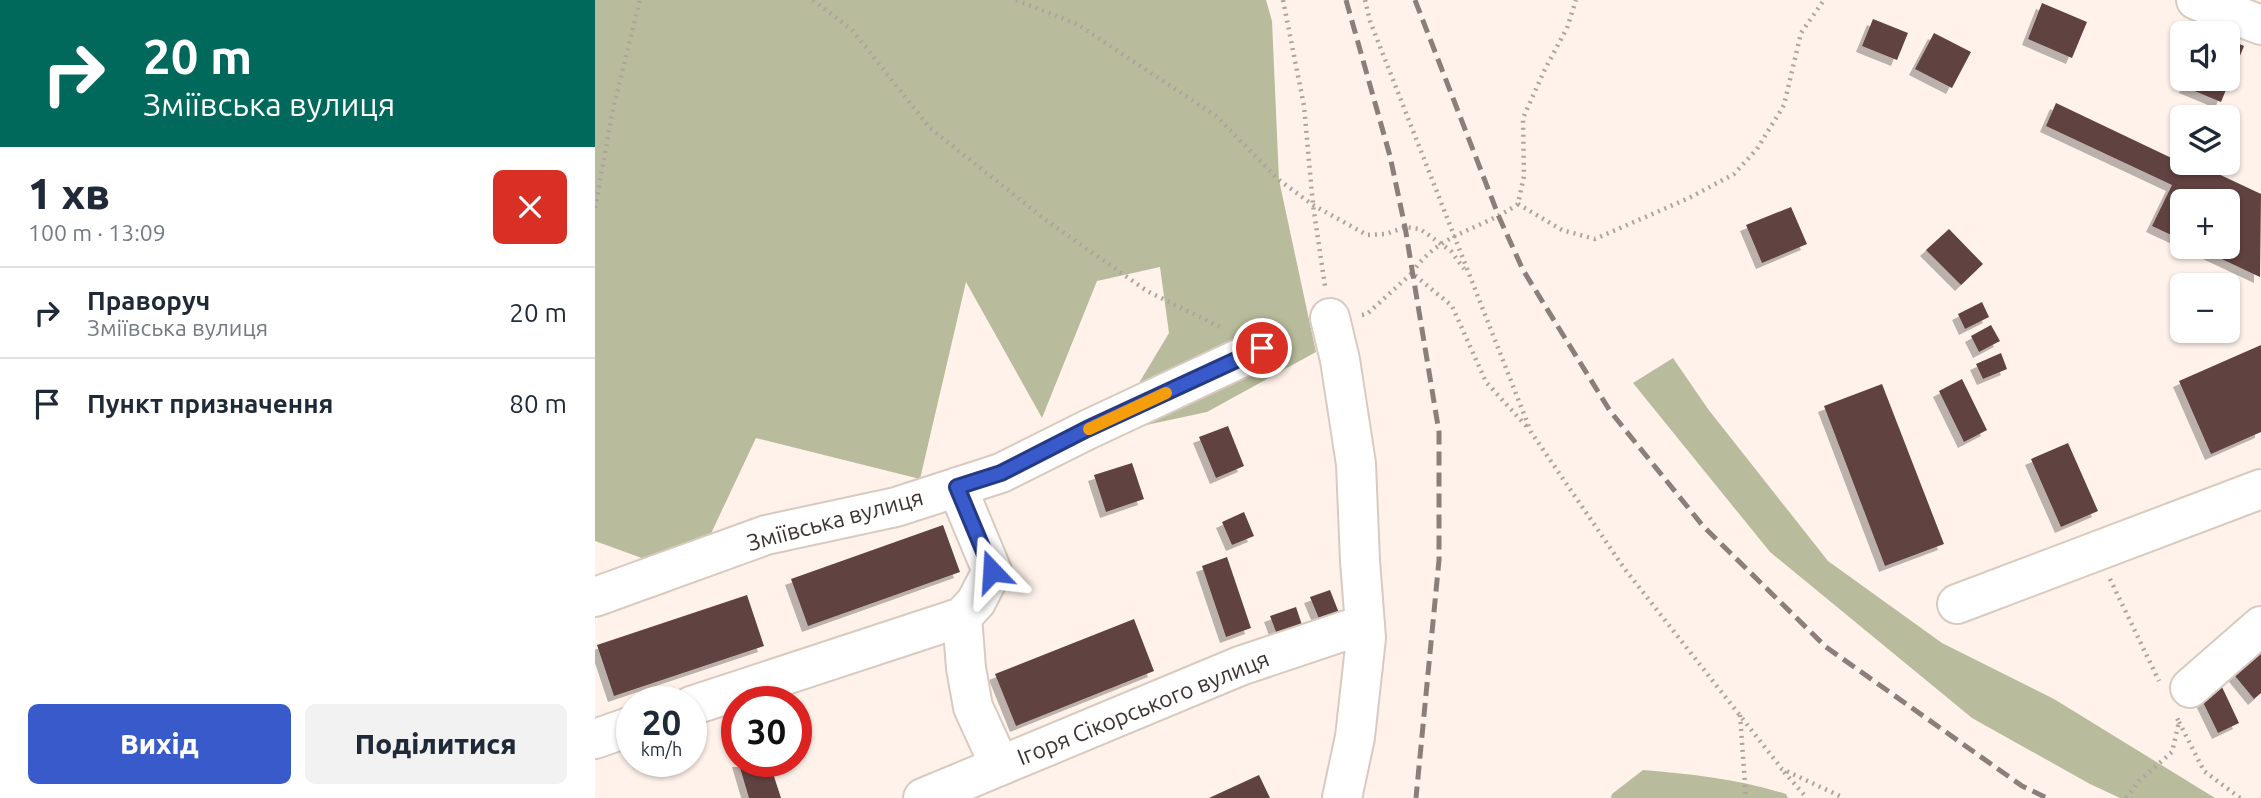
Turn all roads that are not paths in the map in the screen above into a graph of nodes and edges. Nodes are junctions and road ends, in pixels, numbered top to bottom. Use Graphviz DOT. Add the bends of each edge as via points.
graph roads {
  1 [pos="2196,0"];
  2 [pos="2261,25"];
  3 [pos="1330,318"];
  4 [pos="1262,348"];
  5 [pos="957,487"];
  6 [pos="2261,489"];
  7 [pos="595,597"];
  8 [pos="1957,604"];
  9 [pos="962,617"];
  10 [pos="1365,624"];
  11 [pos="2261,626"];
  12 [pos="707,701"];
  13 [pos="2176,702"];
  14 [pos="616,732"];
  15 [pos="595,739"];
  16 [pos="595,758"];
  17 [pos="595,765"];
  18 [pos="1000,766"];
  19 [pos="923,798"];
  20 [pos="1342,798"];
  1 -- 2 [label="street"];
  3 -- 10 [label="street" via="1356,464"];
  4 -- 5 [label="street, Зміївська вулиця" via="1001,473"];
  5 -- 7 [label="street, Зміївська вулиця" via="896,506 766,535"];
  5 -- 9 [label="street" via="992,571 976,602"];
  6 -- 8 [label="street"];
  9 -- 12 [label="street"];
  9 -- 18 [label="street" via="974,708"];
  10 -- 18 [label="street, Ігоря Сікорського вулиця" via="1240,666"];
  10 -- 20 [label="street" via="1355,737"];
  11 -- 13 [label="street"];
  14 -- 15 [label="street"];
  16 -- 17 [label="street"];
  18 -- 19 [label="street, Ігоря Сікорського вулиця"];
}
